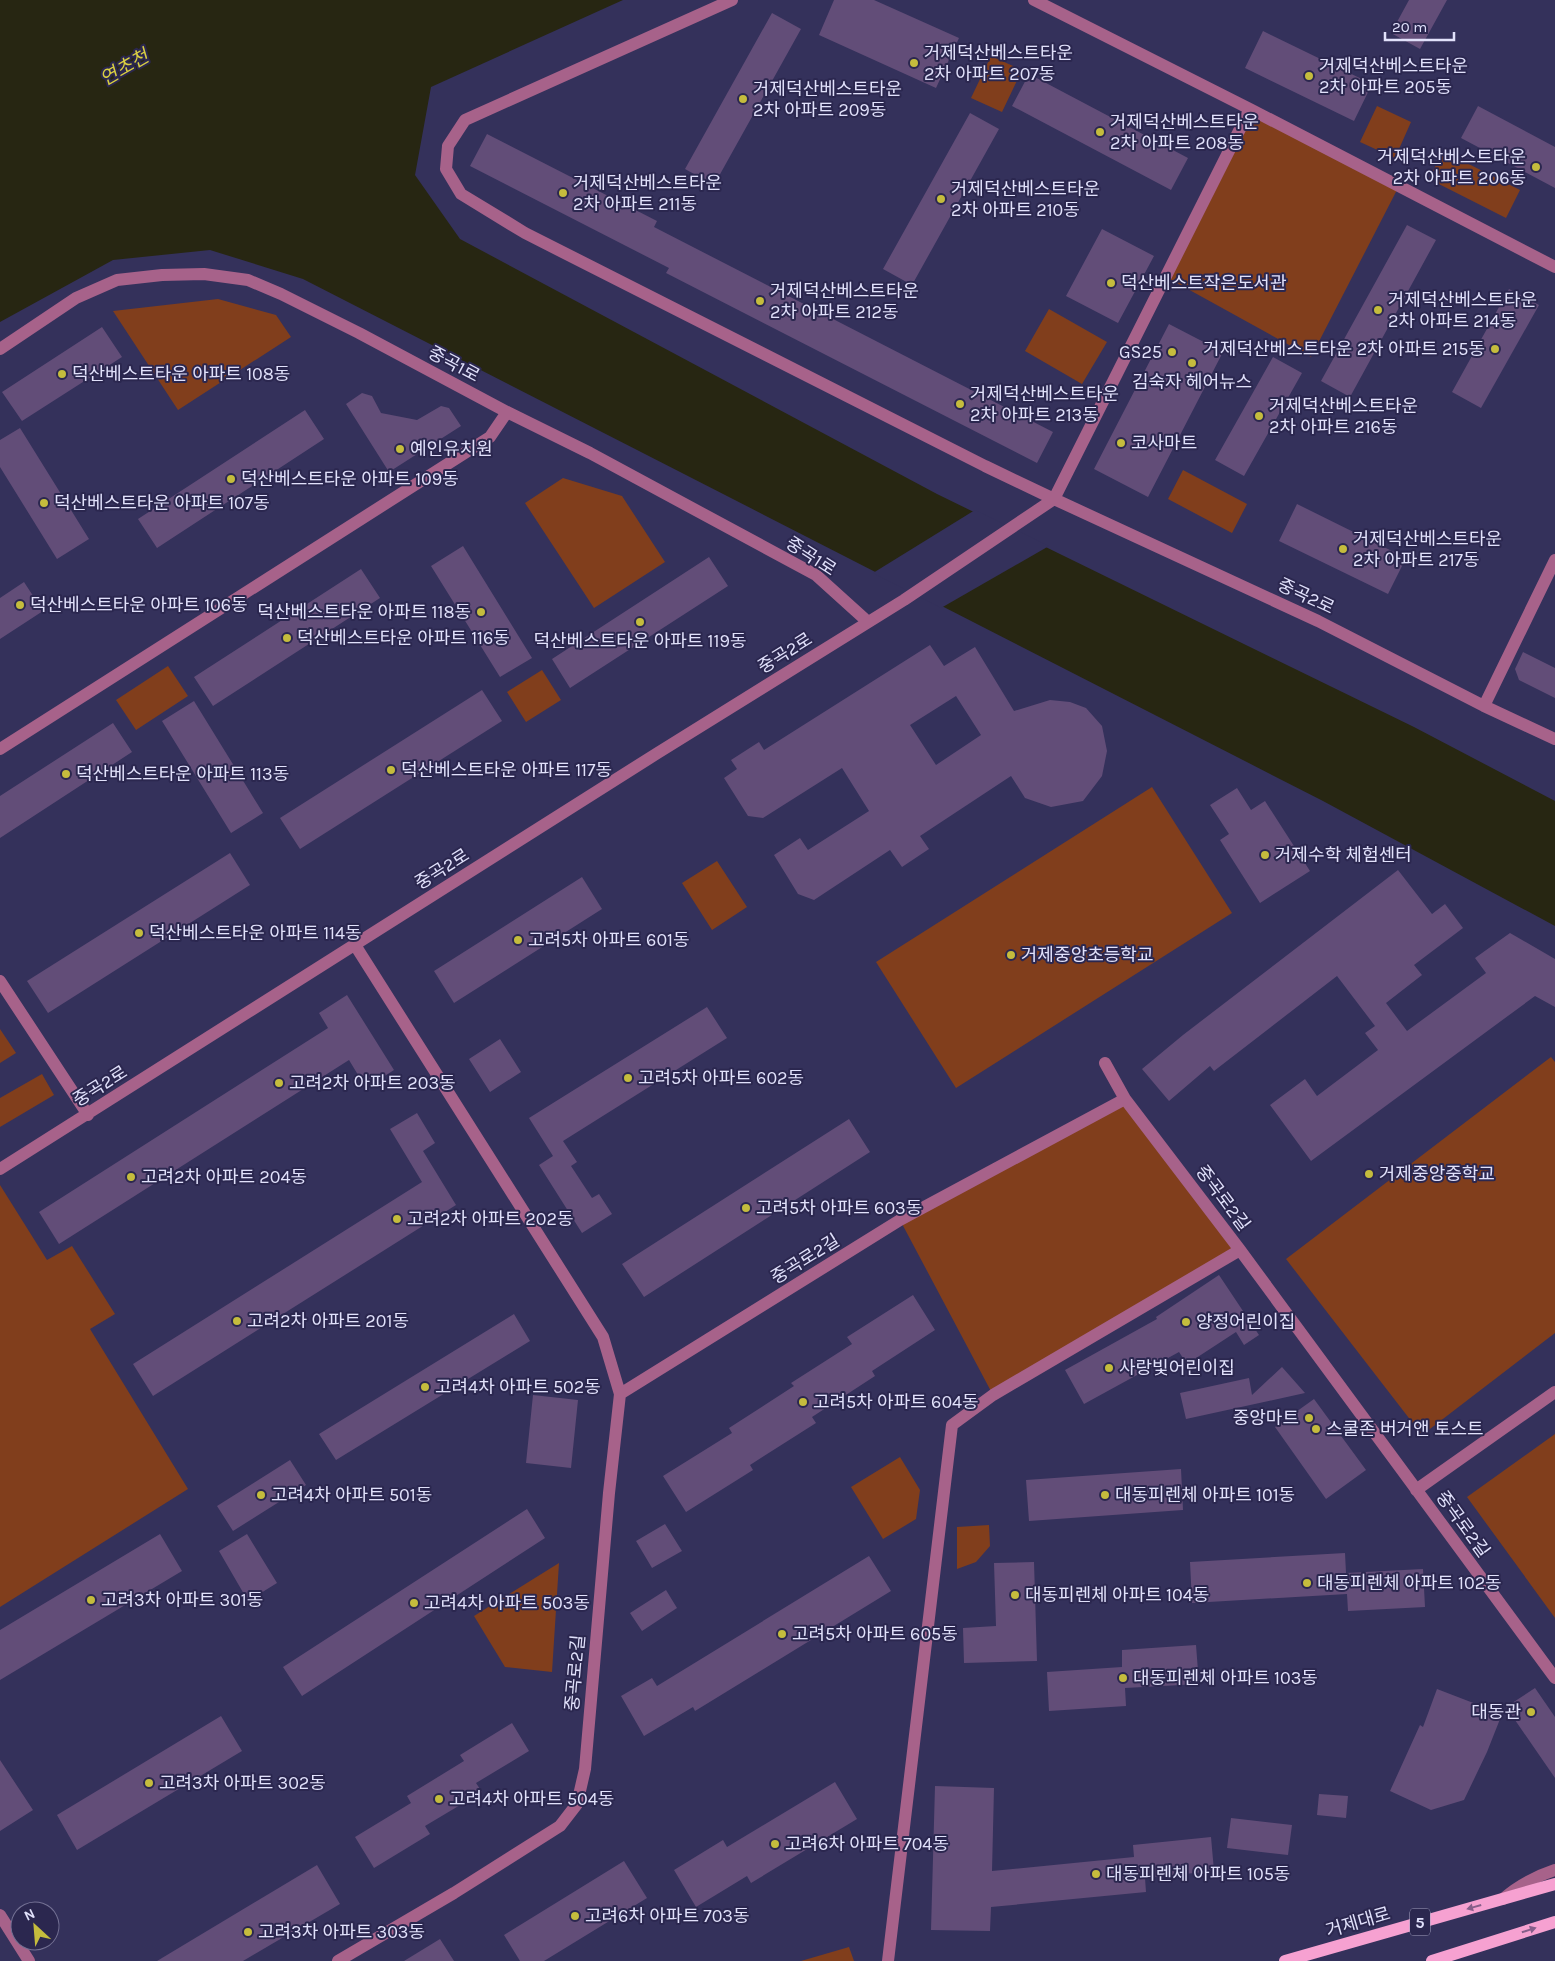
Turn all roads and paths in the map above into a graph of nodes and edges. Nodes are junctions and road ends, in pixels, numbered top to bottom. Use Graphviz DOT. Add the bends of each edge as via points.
graph roads {
  1 [pos="732,0"];
  2 [pos="1034,0"];
  3 [pos="1250,109"];
  4 [pos="1555,267"];
  5 [pos="0,349"];
  6 [pos="507,412"];
  7 [pos="1054,499"];
  8 [pos="1555,560"];
  9 [pos="868,622"];
  10 [pos="1484,706"];
  11 [pos="1555,739"];
  12 [pos="0,749"];
  13 [pos="355,945"];
  14 [pos="0,981"];
  15 [pos="1105,1063"];
  16 [pos="1125,1099"];
  17 [pos="88,1115"];
  18 [pos="0,1169"];
  19 [pos="1240,1250"];
  20 [pos="1555,1392"];
  21 [pos="620,1394"];
  22 [pos="1416,1490"];
  23 [pos="1555,1678"];
  24 [pos="1555,1870"];
  25 [pos="1555,1884"];
  26 [pos="1503,1899"];
  27 [pos="0,1915"];
  28 [pos="1555,1922"];
  29 [pos="29,1961"];
  30 [pos="338,1961"];
  31 [pos="888,1961"];
  32 [pos="1286,1961"];
  33 [pos="1432,1961"];
  1 -- 7 [label="street, 중곡2로" via="465,120 448,146 446,169 461,194 534,237"];
  2 -- 3 [label="street"];
  3 -- 4 [label="street"];
  3 -- 7 [label="street"];
  5 -- 6 [label="street, 중곡1로" via="76,298 117,280 204,274 248,280 281,294"];
  6 -- 9 [label="street, 중곡1로" via="816,575"];
  6 -- 12 [label="street" via="490,437"];
  7 -- 9 [label="street, 중곡2로"];
  7 -- 10 [label="street, 중곡2로" via="1318,621"];
  8 -- 10 [label="street"];
  9 -- 13 [label="street, 중곡2로"];
  10 -- 11 [label="street, 중곡2로"];
  13 -- 17 [label="street, 중곡2로"];
  13 -- 21 [label="street" via="603,1337"];
  14 -- 17 [label="street"];
  15 -- 16 [label="street"];
  16 -- 19 [label="street, 중곡로2길"];
  16 -- 21 [label="street, 중곡로2길" via="900,1220"];
  17 -- 18 [label="street, 중곡2로"];
  19 -- 22 [label="street, 중곡로2길"];
  19 -- 31 [label="street" via="993,1395 952,1425"];
  20 -- 22 [label="street"];
  21 -- 30 [label="street, 중곡로2길" via="585,1769 577,1804 560,1826"];
  22 -- 23 [label="street, 중곡로2길"];
  24 -- 26 [label="street" via="1518,1886"];
  25 -- 26 [label="main road, 거제대로 / 5"];
  26 -- 32 [label="main road, 거제대로 / 5, one-way"];
  27 -- 29 [label="street"];
  33 -- 28 [label="main road, 5, one-way"];
}
